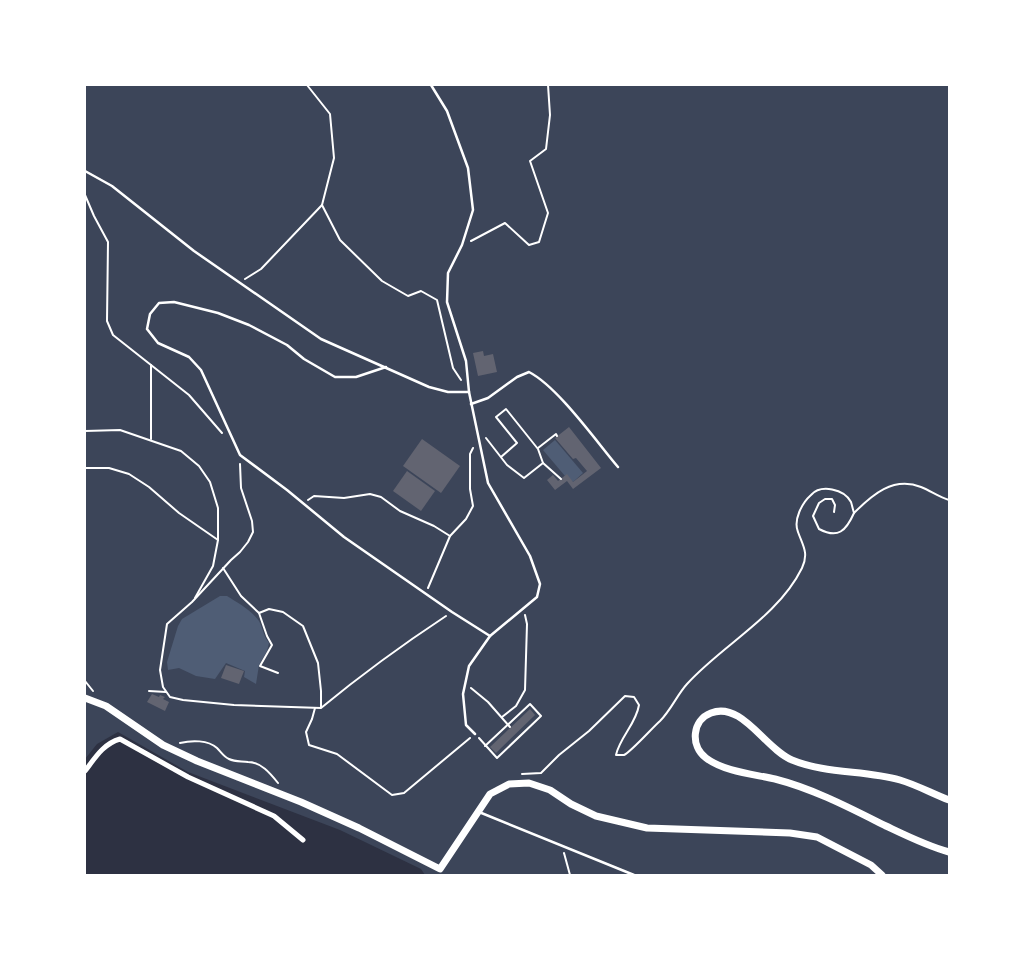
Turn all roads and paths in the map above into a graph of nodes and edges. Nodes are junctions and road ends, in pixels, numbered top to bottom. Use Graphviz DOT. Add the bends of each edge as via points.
graph roads {
  1 [pos="307,85"];
  2 [pos="431,85"];
  3 [pos="548,85"];
  4 [pos="85,171"];
  5 [pos="322,205"];
  6 [pos="462,245"];
  7 [pos="241,282"];
  8 [pos="151,365"];
  9 [pos="386,367"];
  10 [pos="453,368"];
  11 [pos="469,392"];
  12 [pos="471,404"];
  13 [pos="85,431"];
  14 [pos="477,435"];
  15 [pos="558,436"];
  16 [pos="151,440"];
  17 [pos="479,445"];
  18 [pos="538,449"];
  19 [pos="240,455"];
  20 [pos="501,457"];
  21 [pos="543,463"];
  22 [pos="85,468"];
  23 [pos="618,468"];
  24 [pos="561,479"];
  25 [pos="949,500"];
  26 [pos="304,504"];
  27 [pos="834,512"];
  28 [pos="854,513"];
  29 [pos="450,536"];
  30 [pos="218,540"];
  31 [pos="223,568"];
  32 [pos="426,594"];
  33 [pos="192,602"];
  34 [pos="523,609"];
  35 [pos="452,612"];
  36 [pos="260,613"];
  37 [pos="490,636"];
  38 [pos="278,673"];
  39 [pos="85,681"];
  40 [pos="466,684"];
  41 [pos="93,691"];
  42 [pos="149,691"];
  43 [pos="166,692"];
  44 [pos="85,698"];
  45 [pos="316,708"];
  46 [pos="321,708"];
  47 [pos="502,718"];
  48 [pos="508,724"];
  49 [pos="510,727"];
  50 [pos="474,734"];
  51 [pos="516,734"];
  52 [pos="519,737"];
  53 [pos="176,744"];
  54 [pos="485,746"];
  55 [pos="85,771"];
  56 [pos="520,774"];
  57 [pos="279,785"];
  58 [pos="949,800"];
  59 [pos="478,811"];
  60 [pos="302,840"];
  61 [pos="563,847"];
  62 [pos="949,852"];
  63 [pos="440,872"];
  64 [pos="570,875"];
  65 [pos="634,875"];
  66 [pos="882,875"];
  1 -- 5 [label="path" via="330,114 334,158"];
  2 -- 6 [label="lane" via="447,111 468,168 473,210"];
  3 -- 6 [label="path" via="550,114 546,149 530,161 548,212 539,242 529,245 505,223"];
  4 -- 7 [label="lane" via="112,186 194,251"];
  5 -- 7 [label="path" via="261,269"];
  5 -- 10 [label="path" via="340,240 382,281 408,296 421,291 437,300"];
  6 -- 11 [label="lane" via="448,273 447,302 466,361"];
  7 -- 9 [label="lane" via="321,339"];
  8 -- 16 [label="path"];
  9 -- 11 [label="lane" via="429,387 448,392"];
  9 -- 19 [label="lane" via="356,377 335,377 287,345 233,319 174,302 159,303 150,314 148,329 158,343 188,357 201,370"];
  11 -- 12 [label="lane"];
  12 -- 14 [label="lane"];
  12 -- 23 [label="lane" via="488,398 529,372 540,378 570,410"];
  13 -- 16 [label="path" via="120,430"];
  14 -- 17 [label="lane"];
  14 -- 20 [label="path" via="487,438"];
  15 -- 18 [label="path" via="556,434"];
  16 -- 30 [label="path" via="181,451 199,466 210,482 218,508"];
  17 -- 29 [label="path" via="473,447 470,454 473,506"];
  17 -- 34 [label="lane" via="488,483 530,556 540,584 537,597"];
  18 -- 20 [label="path" via="506,409 496,416 517,443"];
  18 -- 21 [label="path"];
  19 -- 26 [label="lane"];
  19 -- 31 [label="path" via="241,488 253,532 240,552"];
  20 -- 21 [label="path" via="524,478"];
  21 -- 24 [label="path"];
  22 -- 30 [label="path" via="109,468 129,474"];
  25 -- 28 [label="path" via="916,486 894,485 880,490"];
  26 -- 29 [label="path" via="314,496 344,498 370,494"];
  26 -- 32 [label="lane" via="344,537"];
  27 -- 28 [label="path" via="832,499 819,503 813,516 819,529 831,534 839,533 850,523"];
  28 -- 56 [label="path" via="851,502 837,491 824,489 812,493 797,520 805,557 794,583 780,600 687,684 662,718 625,755 616,756 639,705 634,697 625,696 542,773"];
  29 -- 32 [label="path"];
  30 -- 33 [label="path" via="213,566"];
  31 -- 33 [label="path"];
  31 -- 36 [label="path" via="241,596"];
  32 -- 35 [label="lane"];
  33 -- 43 [label="path" via="167,624 160,670"];
  34 -- 37 [label="lane"];
  34 -- 47 [label="path" via="527,624 525,690 516,706"];
  35 -- 37 [label="lane"];
  35 -- 46 [label="path" via="402,645"];
  36 -- 38 [label="path" via="272,645 260,666"];
  36 -- 46 [label="path" via="269,609 283,612 303,626 318,663"];
  37 -- 40 [label="lane" via="469,666"];
  39 -- 41 [label="path"];
  40 -- 47 [label="path"];
  40 -- 50 [label="lane" via="463,694 466,725"];
  42 -- 43 [label="path"];
  43 -- 45 [label="path" via="170,697 183,700"];
  44 -- 63 [label="street" via="106,706 163,745 360,828"];
  45 -- 46 [label="path"];
  45 -- 50 [label="path" via="306,732 309,745 337,754 392,795 404,793"];
  47 -- 48 [label="path"];
  48 -- 49 [label="path"];
  48 -- 52 [label="path" via="530,704 541,716"];
  48 -- 54 [label="path"];
  50 -- 54 [label="path"];
  51 -- 52 [label="path"];
  52 -- 54 [label="path" via="497,758"];
  53 -- 57 [label="path" via="204,742 236,762 260,765"];
  55 -- 60 [label="street" via="102,749 120,739 188,777 274,816"];
  58 -- 62 [label="street" via="899,780 810,766 791,759 776,750 740,716 726,710 704,716 697,725 695,738 698,750 715,763 822,794 930,847"];
  59 -- 61 [label="lane"];
  59 -- 63 [label="street"];
  59 -- 66 [label="street" via="490,794 509,784 529,783 550,790 596,816 647,828 790,833 817,837"];
  61 -- 64 [label="path"];
  61 -- 65 [label="lane"];
}
